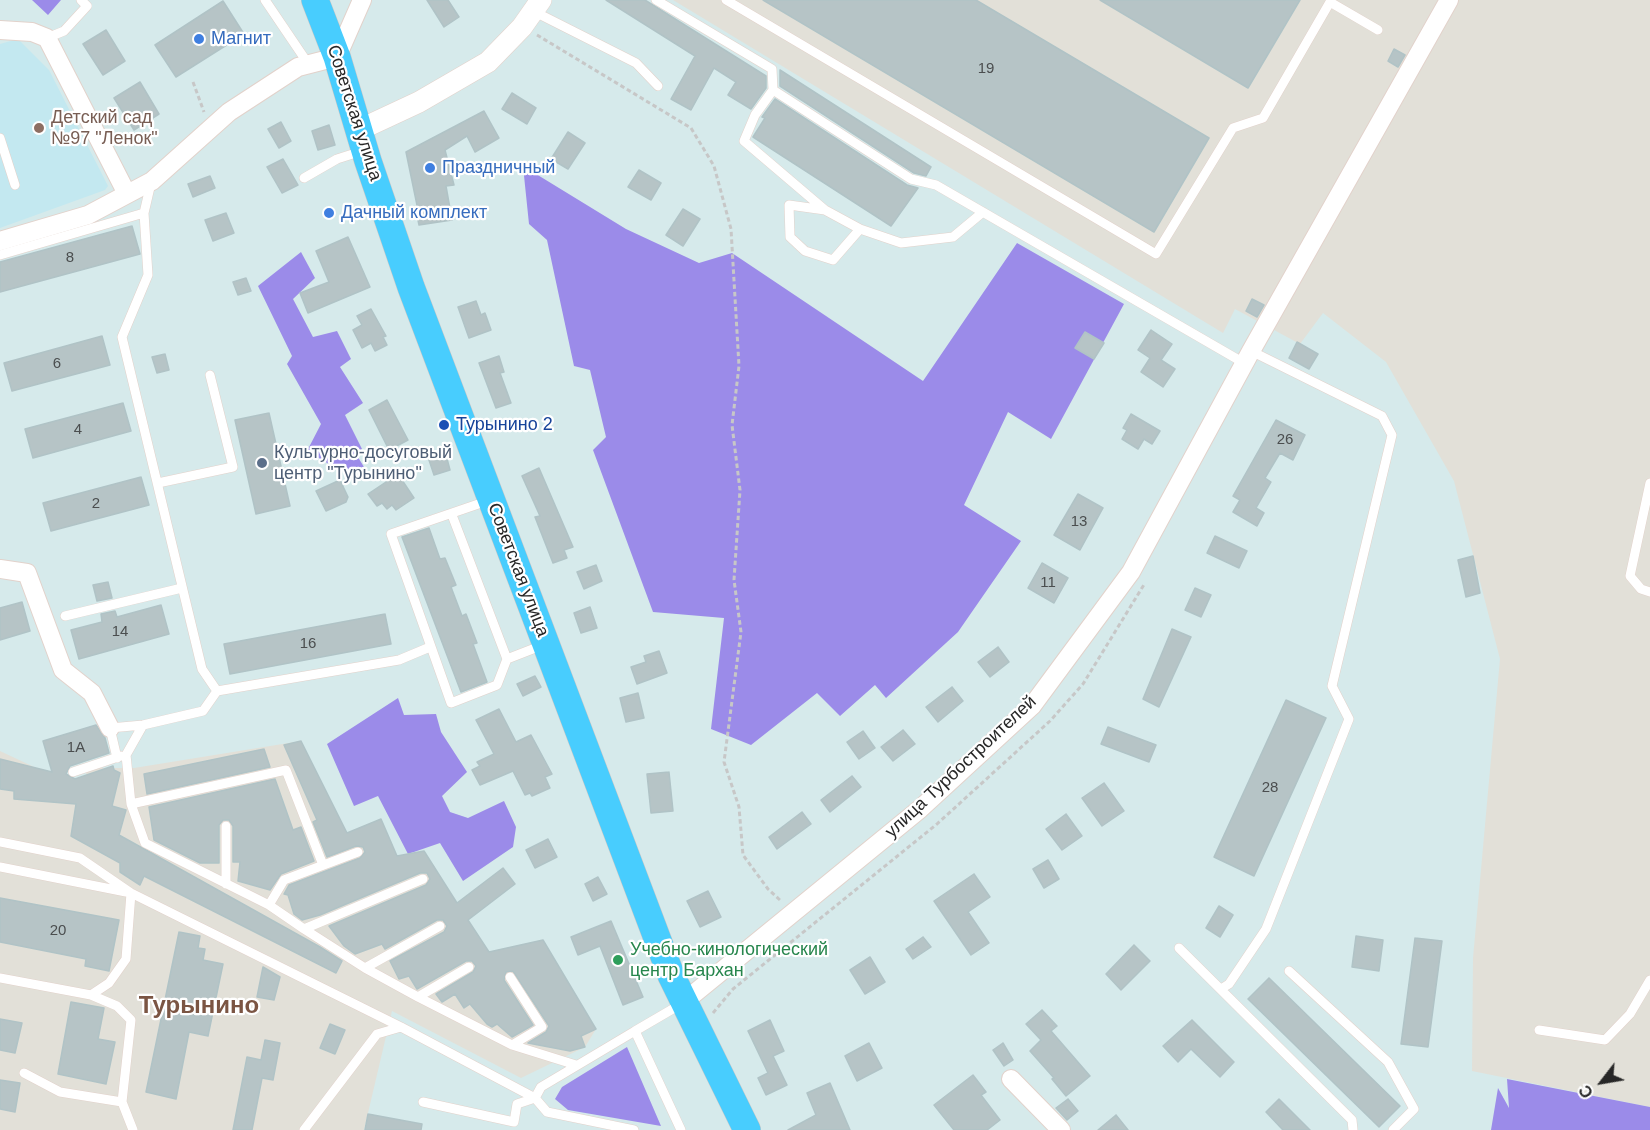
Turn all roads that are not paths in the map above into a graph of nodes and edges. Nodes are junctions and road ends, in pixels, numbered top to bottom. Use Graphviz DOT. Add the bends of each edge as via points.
graph roads {
  1 [pos="81,0"];
  2 [pos="265,0"];
  3 [pos="315,0"];
  4 [pos="362,0"];
  5 [pos="656,0"];
  6 [pos="726,0"];
  7 [pos="1449,0"];
  8 [pos="535,14"];
  9 [pos="0,30"];
  10 [pos="1378,30"];
  11 [pos="47,38"];
  12 [pos="337,57"];
  13 [pos="309,65"];
  14 [pos="658,86"];
  15 [pos="773,90"];
  16 [pos="0,138"];
  17 [pos="362,140"];
  18 [pos="304,178"];
  19 [pos="152,181"];
  20 [pos="15,185"];
  21 [pos="127,194"];
  22 [pos="825,210"];
  23 [pos="983,212"];
  24 [pos="144,213"];
  25 [pos="860,229"];
  26 [pos="0,241"];
  27 [pos="0,255"];
  28 [pos="1248,357"];
  29 [pos="210,375"];
  30 [pos="158,483"];
  31 [pos="1650,483"];
  32 [pos="492,500"];
  33 [pos="452,515"];
  34 [pos="0,569"];
  35 [pos="182,588"];
  36 [pos="1650,592"];
  37 [pos="65,616"];
  38 [pos="546,643"];
  39 [pos="430,647"];
  40 [pos="507,659"];
  41 [pos="217,691"];
  42 [pos="144,725"];
  43 [pos="110,728"];
  44 [pos="122,756"];
  45 [pos="74,772"];
  46 [pos="131,804"];
  47 [pos="226,826"];
  48 [pos="0,842"];
  49 [pos="358,852"];
  50 [pos="323,865"];
  51 [pos="0,867"];
  52 [pos="423,879"];
  53 [pos="226,884"];
  54 [pos="131,893"];
  55 [pos="269,905"];
  56 [pos="440,926"];
  57 [pos="304,929"];
  58 [pos="1179,948"];
  59 [pos="469,967"];
  60 [pos="365,968"];
  61 [pos="1289,971"];
  62 [pos="510,977"];
  63 [pos="0,978"];
  64 [pos="1650,980"];
  65 [pos="1221,989"];
  66 [pos="91,995"];
  67 [pos="418,997"];
  68 [pos="685,1002"];
  69 [pos="373,1013"];
  70 [pos="401,1027"];
  71 [pos="1539,1030"];
  72 [pos="635,1031"];
  73 [pos="377,1034"];
  74 [pos="512,1045"];
  75 [pos="576,1065"];
  76 [pos="24,1073"];
  77 [pos="1011,1079"];
  78 [pos="535,1098"];
  79 [pos="122,1102"];
  80 [pos="423,1102"];
  81 [pos="133,1130"];
  82 [pos="304,1130"];
  83 [pos="634,1130"];
  84 [pos="681,1130"];
  85 [pos="747,1130"];
  86 [pos="1061,1130"];
  87 [pos="1353,1130"];
  88 [pos="1393,1130"];
  1 -- 11 [label="lane" via="87,6 64,31"];
  2 -- 13 [label="lane"];
  3 -- 12 [label="main road, Советская улица"];
  4 -- 12 [label="street"];
  5 -- 15 [label="lane" via="772,69"];
  6 -- 10 [label="lane" via="1156,254 1233,128 1263,118 1330,2"];
  7 -- 28 [label="street, улица Турбостроителей"];
  8 -- 14 [label="lane" via="636,63"];
  8 -- 17 [label="street" via="488,63"];
  9 -- 11 [label="street" via="32,32"];
  11 -- 21 [label="street"];
  12 -- 13 [label="street"];
  12 -- 17 [label="main road, Советская улица"];
  13 -- 19 [label="street" via="298,67 229,112"];
  15 -- 22 [label="lane" via="755,115 744,141"];
  15 -- 23 [label="lane" via="911,179 936,185"];
  16 -- 20 [label="lane"];
  17 -- 18 [label="lane"];
  17 -- 32 [label="main road, Советская улица" via="411,287"];
  19 -- 21 [label="street"];
  19 -- 24 [label="lane"];
  21 -- 26 [label="street" via="88,215"];
  22 -- 25 [label="lane"];
  22 -- 25 [label="lane" via="789,205 790,237 805,251 833,260"];
  23 -- 25 [label="lane" via="953,237 901,243"];
  23 -- 28 [label="lane"];
  24 -- 27 [label="lane"];
  24 -- 30 [label="lane" via="148,275 122,337"];
  28 -- 65 [label="lane" via="1382,416 1392,435 1332,686 1349,718 1266,929 1229,984"];
  28 -- 68 [label="street, улица Турбостроителей" via="1131,572 1032,706 920,809"];
  29 -- 30 [label="lane" via="233,467"];
  30 -- 35 [label="lane"];
  31 -- 36 [label="lane" via="1630,576 1641,589"];
  32 -- 33 [label="lane"];
  32 -- 38 [label="main road, Советская улица"];
  33 -- 39 [label="lane" via="441,515 391,534"];
  33 -- 40 [label="lane"];
  34 -- 43 [label="street" via="27,573 63,670 92,693"];
  35 -- 37 [label="lane"];
  35 -- 41 [label="lane" via="202,669"];
  38 -- 40 [label="lane"];
  38 -- 68 [label="main road, Советская улица" via="671,975"];
  39 -- 40 [label="lane" via="451,703 497,685"];
  39 -- 41 [label="lane" via="399,660"];
  41 -- 42 [label="lane" via="203,711"];
  42 -- 43 [label="lane"];
  42 -- 44 [label="lane"];
  43 -- 44 [label="lane"];
  44 -- 45 [label="lane"];
  44 -- 46 [label="lane"];
  46 -- 50 [label="lane" via="286,770"];
  46 -- 53 [label="lane" via="145,843"];
  47 -- 53 [label="lane"];
  48 -- 54 [label="lane" via="80,858"];
  49 -- 50 [label="lane"];
  50 -- 55 [label="lane" via="284,880"];
  51 -- 54 [label="lane"];
  52 -- 57 [label="lane"];
  53 -- 55 [label="lane"];
  54 -- 66 [label="lane" via="126,958 109,983"];
  54 -- 69 [label="lane"];
  55 -- 57 [label="lane"];
  56 -- 60 [label="lane"];
  57 -- 60 [label="lane"];
  58 -- 65 [label="lane"];
  59 -- 67 [label="lane"];
  60 -- 67 [label="lane"];
  61 -- 88 [label="lane" via="1388,1062 1414,1109"];
  62 -- 74 [label="lane" via="542,1027"];
  63 -- 66 [label="lane"];
  64 -- 71 [label="lane" via="1630,1014 1605,1040"];
  65 -- 87 [label="lane" via="1352,1120"];
  66 -- 79 [label="lane" via="117,1006 131,1020"];
  67 -- 74 [label="lane"];
  68 -- 72 [label="lane"];
  68 -- 85 [label="main road, Советская улица"];
  69 -- 70 [label="lane"];
  69 -- 73 [label="lane"];
  70 -- 73 [label="lane"];
  70 -- 78 [label="lane"];
  72 -- 75 [label="lane"];
  72 -- 84 [label="lane"];
  73 -- 82 [label="lane"];
  74 -- 75 [label="lane"];
  75 -- 78 [label="lane" via="540,1087"];
  76 -- 79 [label="lane" via="60,1092"];
  77 -- 86 [label="street"];
  78 -- 80 [label="lane" via="518,1104 514,1122"];
  78 -- 83 [label="lane" via="547,1112"];
  79 -- 81 [label="lane"];
}
